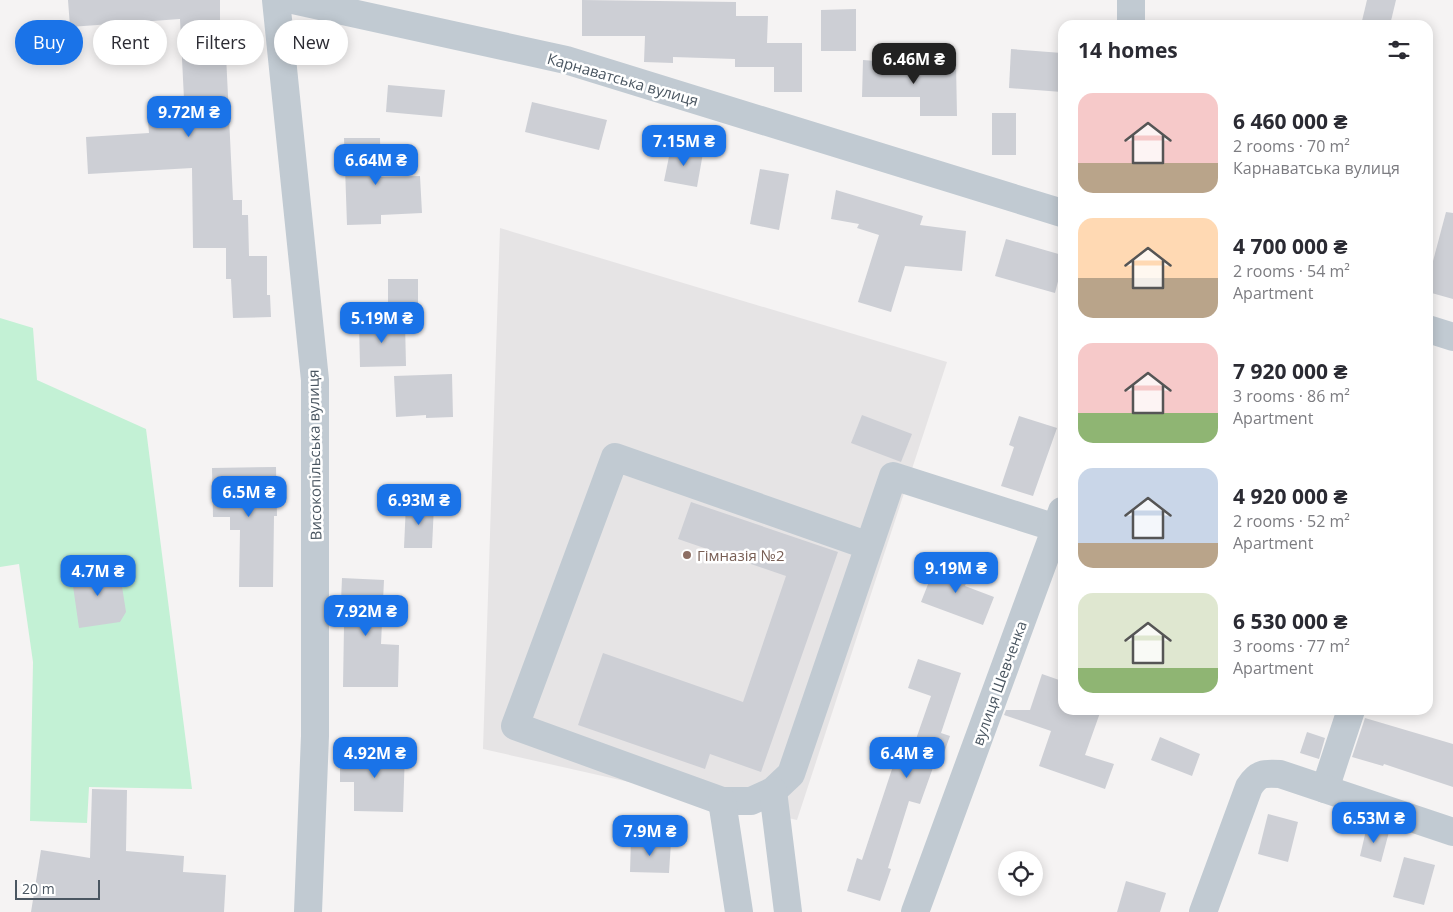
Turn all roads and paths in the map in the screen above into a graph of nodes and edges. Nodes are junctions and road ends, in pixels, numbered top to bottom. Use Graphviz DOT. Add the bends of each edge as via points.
graph roads {
  1 [pos="276,0"];
  2 [pos="293,0"];
  3 [pos="1131,0"];
  4 [pos="1131,20"];
  5 [pos="1058,212"];
  6 [pos="1433,330"];
  7 [pos="1453,336"];
  8 [pos="1058,519"];
  9 [pos="1058,522"];
  10 [pos="869,546"];
  11 [pos="1349,715"];
  12 [pos="1325,789"];
  13 [pos="773,791"];
  14 [pos="722,801"];
  15 [pos="1453,832"];
  16 [pos="308,912"];
  17 [pos="739,912"];
  18 [pos="788,912"];
  19 [pos="915,912"];
  20 [pos="1203,912"];
  1 -- 16 [label="street, Високопільська вулиця" via="315,380 315,736"];
  2 -- 5 [label="street, Карнаватська вулиця" via="566,60"];
  3 -- 4 [label="street"];
  6 -- 7 [label="street"];
  8 -- 10 [label="street" via="893,476"];
  9 -- 19 [label="street, вулиця Шевченка"];
  10 -- 13 [label="street" via="791,774"];
  10 -- 14 [label="street" via="615,457 515,726"];
  11 -- 12 [label="street"];
  12 -- 15 [label="street"];
  12 -- 20 [label="street" via="1280,774 1267,773 1255,778"];
  13 -- 14 [label="street" via="751,801"];
  13 -- 18 [label="street"];
  14 -- 17 [label="street"];
}
